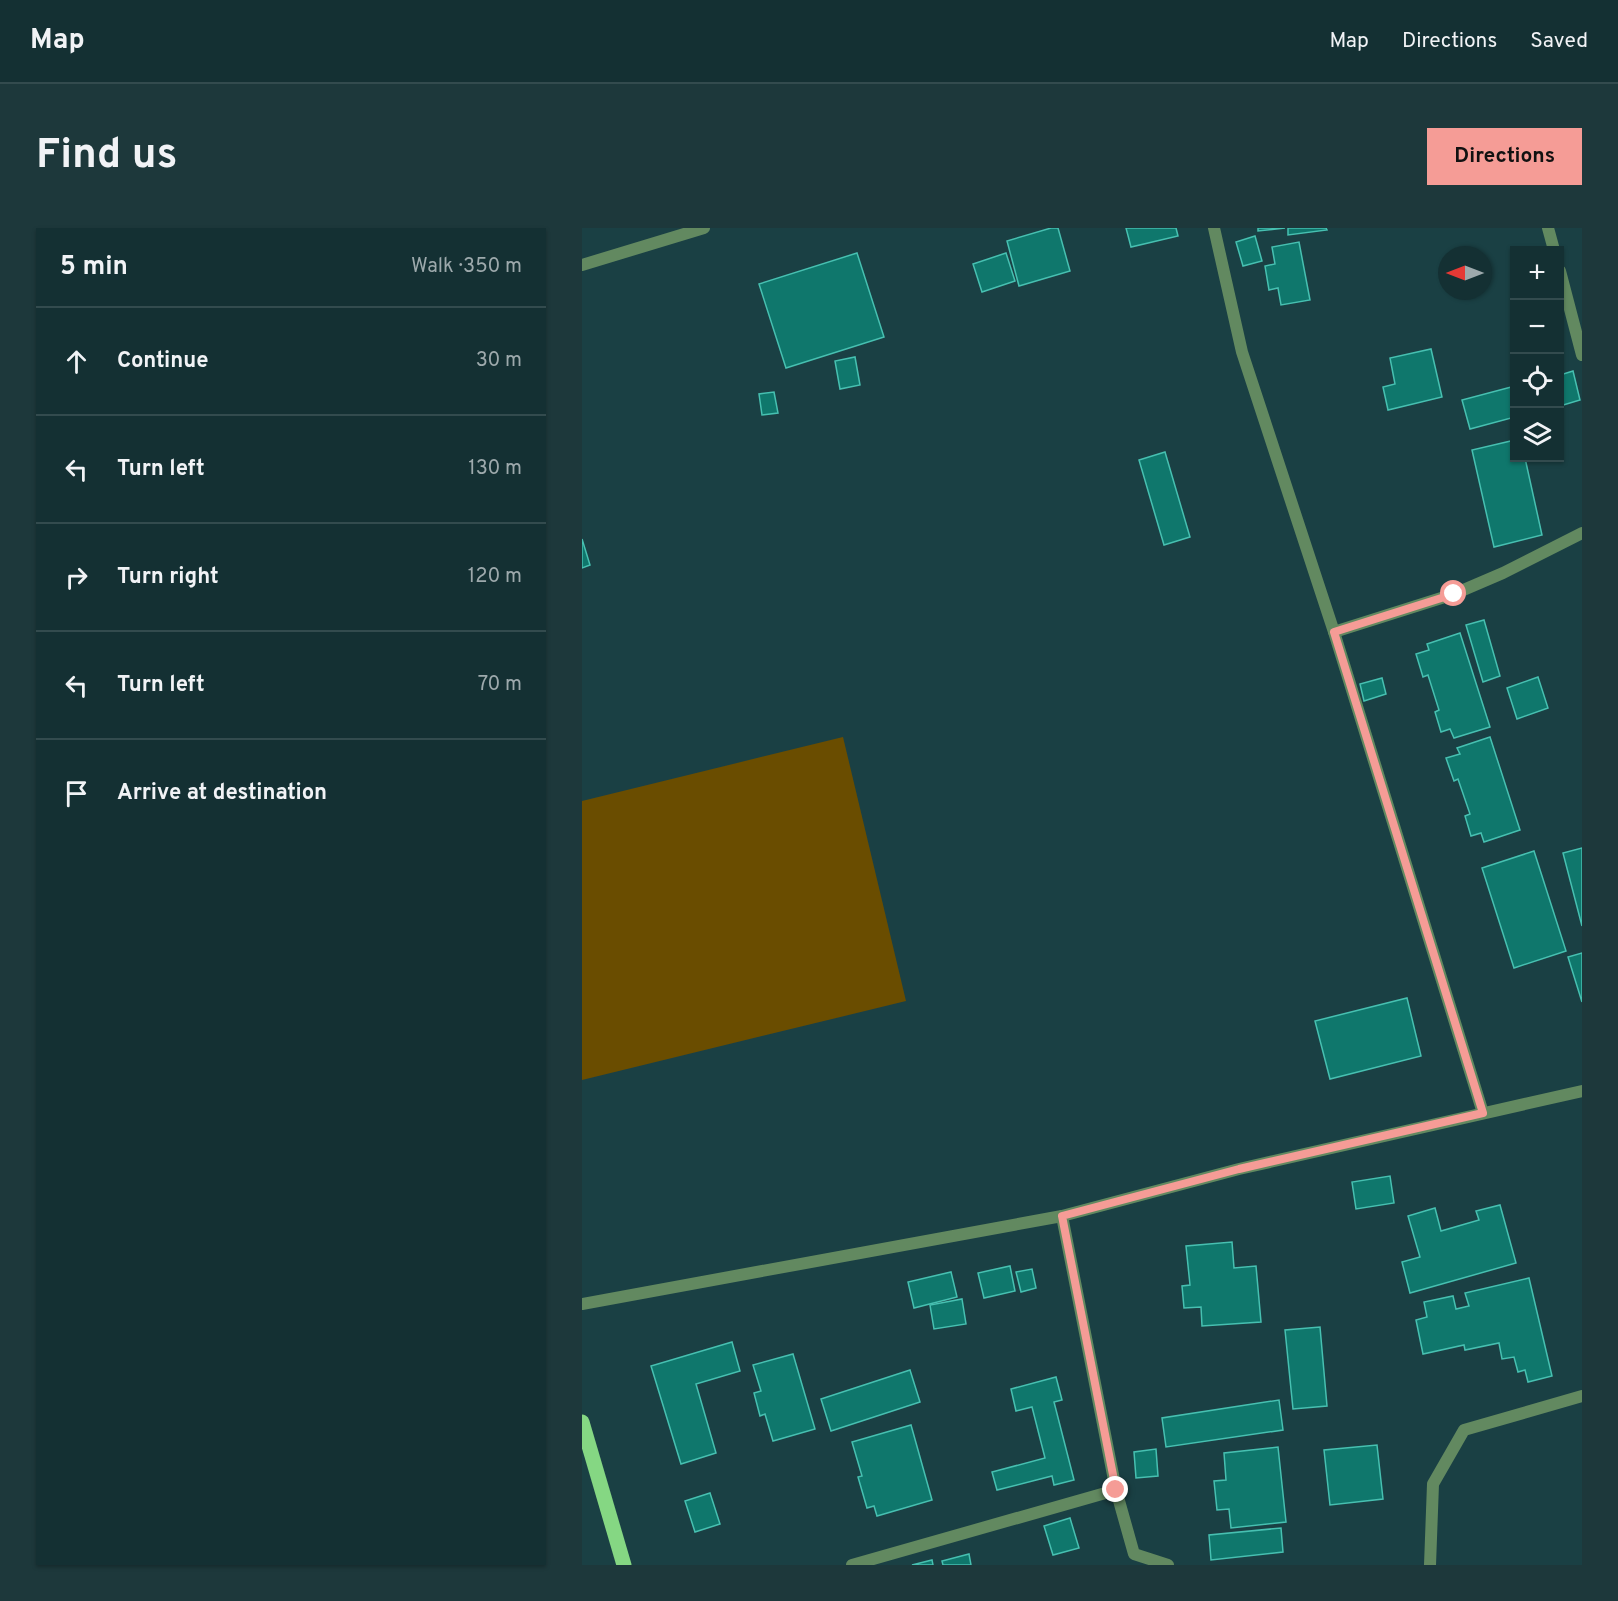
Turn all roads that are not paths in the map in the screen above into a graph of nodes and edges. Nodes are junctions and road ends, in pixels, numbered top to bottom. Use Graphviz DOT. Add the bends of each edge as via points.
graph roads {
  1 [pos="704,228"];
  2 [pos="1214,228"];
  3 [pos="1548,228"];
  4 [pos="1553,246"];
  5 [pos="582,265"];
  6 [pos="1564,286"];
  7 [pos="1582,355"];
  8 [pos="1582,532"];
  9 [pos="1334,632"];
  10 [pos="1582,1091"];
  11 [pos="1483,1113"];
  12 [pos="1062,1216"];
  13 [pos="582,1304"];
  14 [pos="1582,1396"];
  15 [pos="582,1422"];
  16 [pos="587,1457"];
  17 [pos="1116,1490"];
  18 [pos="624,1565"];
  19 [pos="852,1565"];
  20 [pos="1168,1565"];
  21 [pos="1430,1565"];
  1 -- 5 [label="street"];
  2 -- 9 [label="street" via="1242,352"];
  3 -- 4 [label="street"];
  6 -- 7 [label="street"];
  8 -- 9 [label="street" via="1454,594"];
  9 -- 11 [label="street"];
  10 -- 11 [label="street"];
  11 -- 12 [label="street" via="1239,1169"];
  12 -- 13 [label="street"];
  12 -- 17 [label="street"];
  14 -- 21 [label="street" via="1464,1430 1433,1484"];
  15 -- 16 [label="main road"];
  16 -- 18 [label="main road"];
  17 -- 19 [label="street"];
  17 -- 20 [label="street" via="1134,1554"];
}
